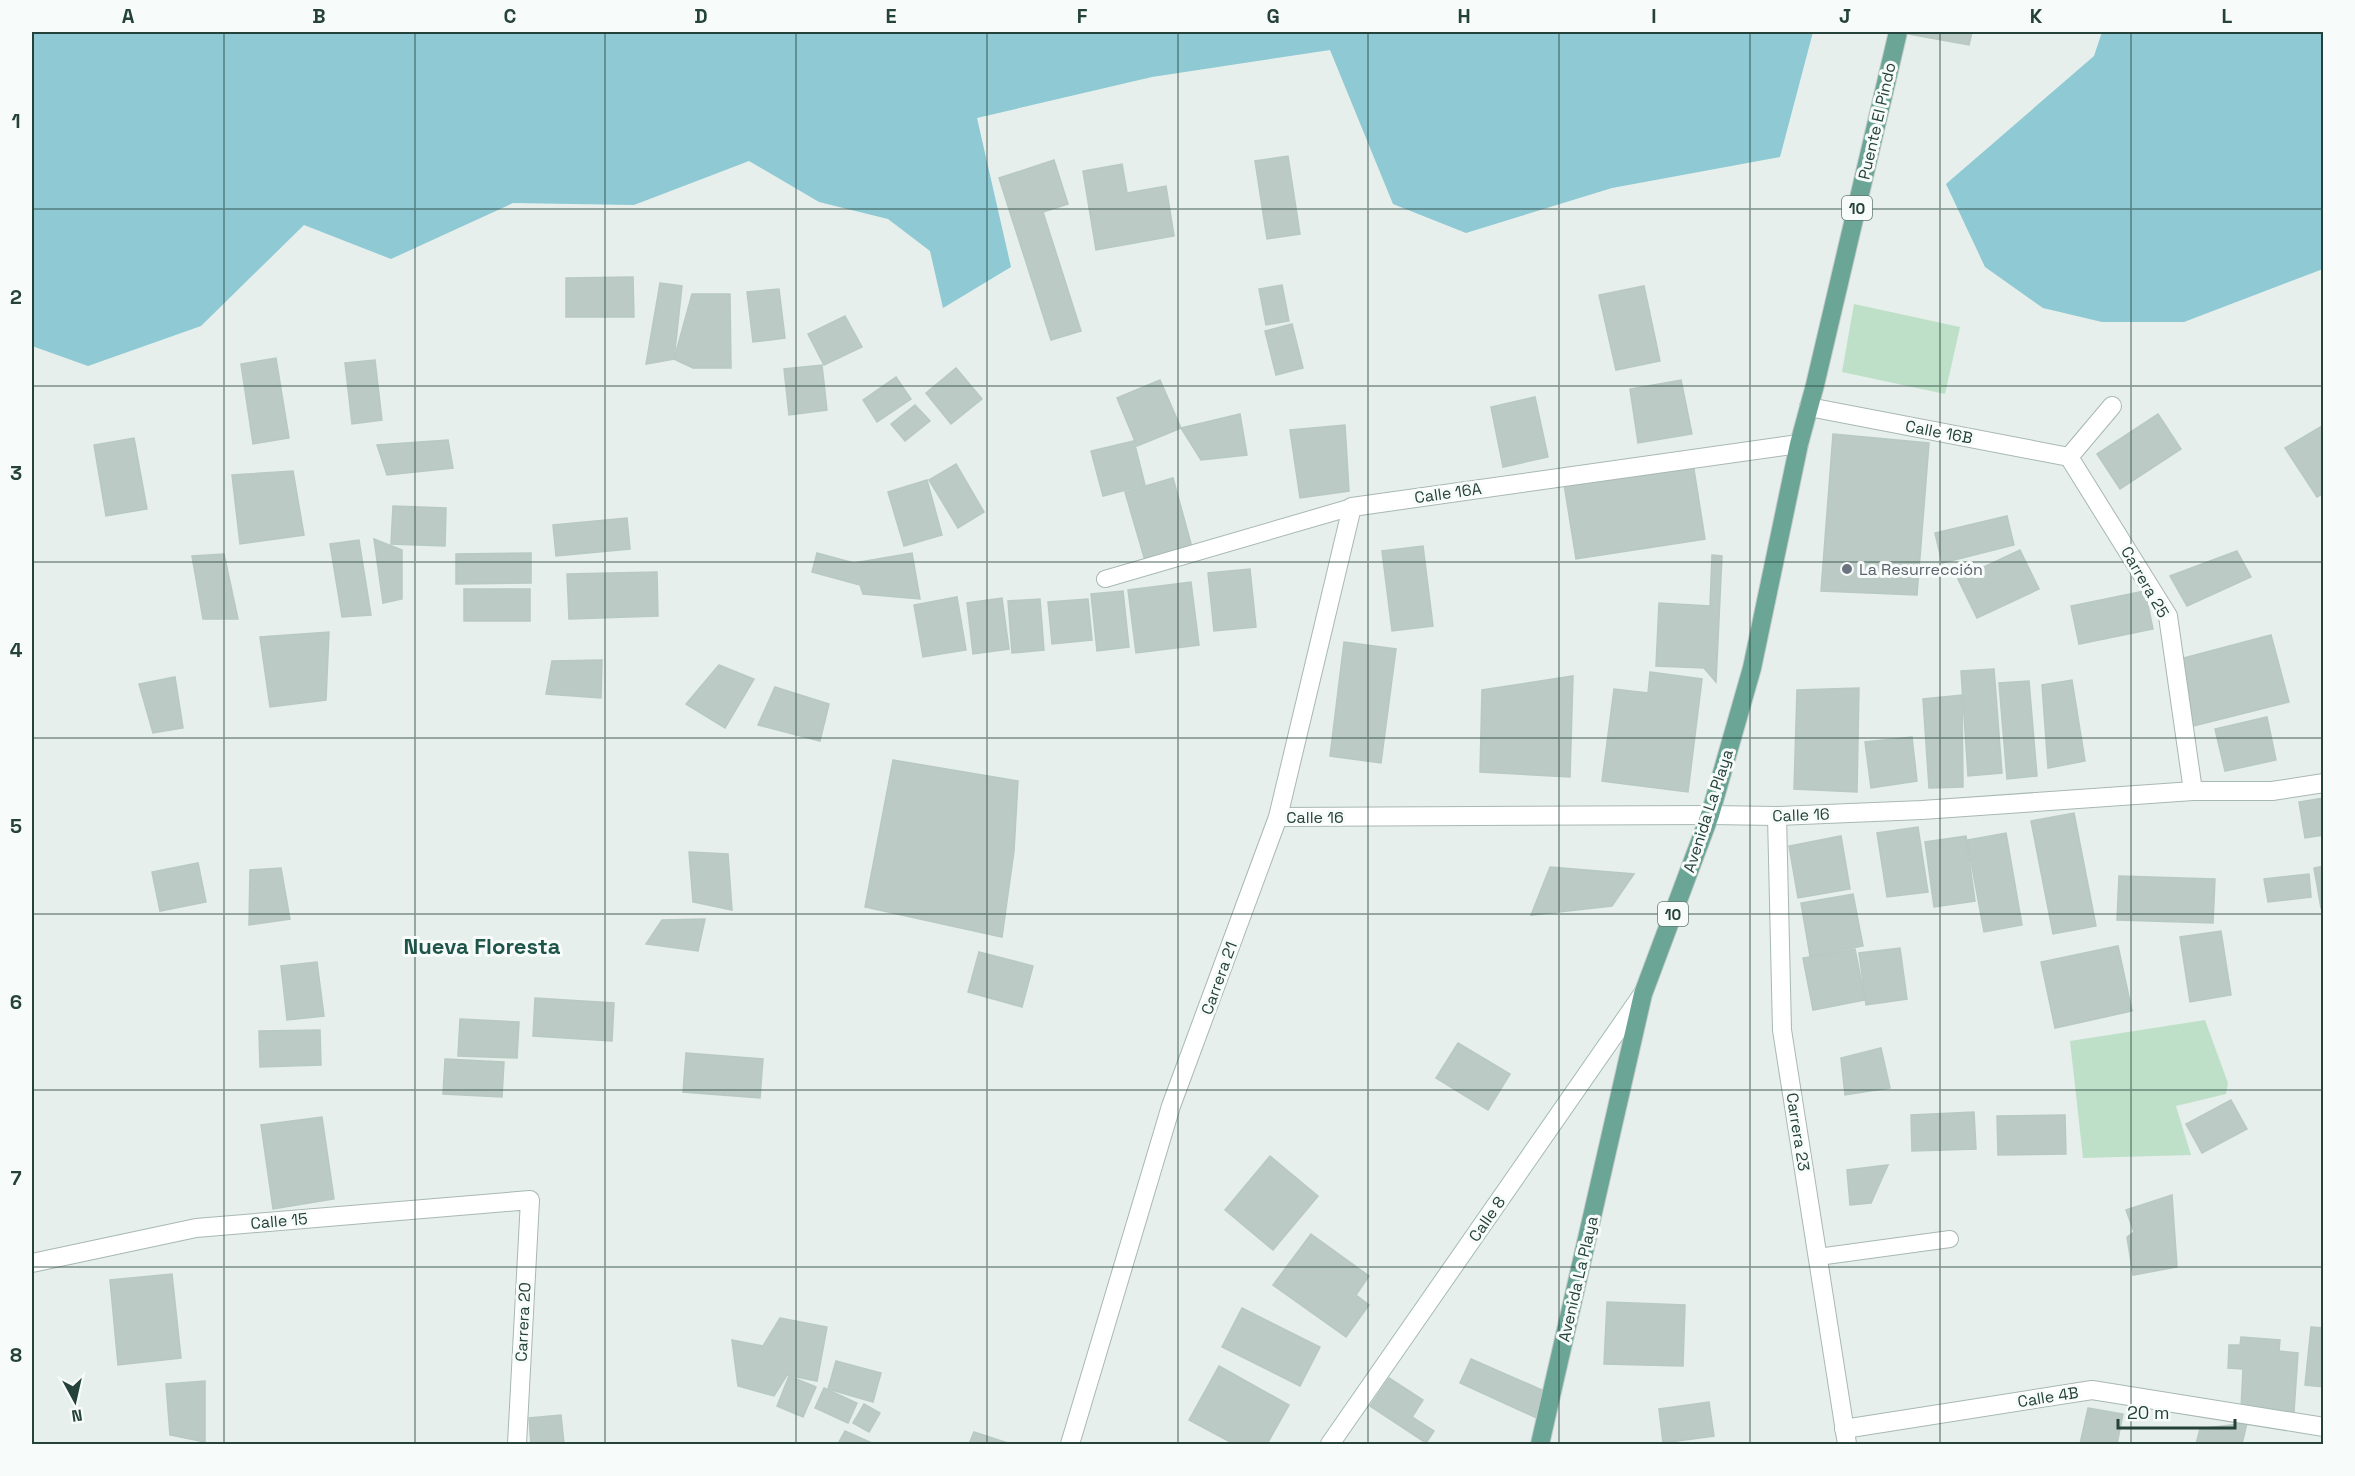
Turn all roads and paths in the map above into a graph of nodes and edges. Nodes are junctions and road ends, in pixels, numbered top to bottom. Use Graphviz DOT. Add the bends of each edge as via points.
graph roads {
  1 [pos="1898,32"];
  2 [pos="1815,385"];
  3 [pos="2112,406"];
  4 [pos="1809,407"];
  5 [pos="1799,444"];
  6 [pos="2069,457"];
  7 [pos="1352,507"];
  8 [pos="1105,579"];
  9 [pos="2324,783"];
  10 [pos="2193,791"];
  11 [pos="1710,814"];
  12 [pos="1776,816"];
  13 [pos="1278,817"];
  14 [pos="1643,994"];
  15 [pos="530,1200"];
  16 [pos="1950,1239"];
  17 [pos="1818,1257"];
  18 [pos="32,1263"];
  19 [pos="2324,1427"];
  20 [pos="1846,1437"];
  21 [pos="517,1444"];
  22 [pos="1070,1444"];
  23 [pos="1330,1444"];
  24 [pos="1540,1444"];
  1 -- 2 [label="main road, Puente El Pindo / 10"];
  2 -- 4 [label="main road, Avenida La Playa / 10"];
  3 -- 6 [label="street"];
  4 -- 5 [label="main road, Avenida La Playa / 10"];
  4 -- 6 [label="street, Calle 16B"];
  5 -- 7 [label="street, Calle 16A"];
  5 -- 11 [label="main road, Avenida La Playa / 10" via="1752,668"];
  6 -- 10 [label="street, Carrera 25" via="2168,616"];
  7 -- 8 [label="lane, Calle 16A"];
  7 -- 13 [label="street, Carrera 21"];
  9 -- 10 [label="street, Calle 16" via="2272,791"];
  10 -- 12 [label="street, Calle 16"];
  11 -- 12 [label="street, Calle 16"];
  11 -- 13 [label="street, Calle 16"];
  11 -- 14 [label="main road, Avenida La Playa / 10"];
  12 -- 17 [label="street, Carrera 23" via="1782,1030"];
  13 -- 22 [label="street, Carrera 21" via="1171,1107"];
  14 -- 23 [label="street, Calle 8"];
  14 -- 24 [label="main road, Avenida La Playa / 10"];
  15 -- 18 [label="street, Calle 15" via="196,1228"];
  15 -- 21 [label="street, Carrera 20"];
  16 -- 17 [label="lane"];
  17 -- 20 [label="street, Carrera 23"];
  19 -- 20 [label="street, Calle 4B" via="2092,1389"];
}
